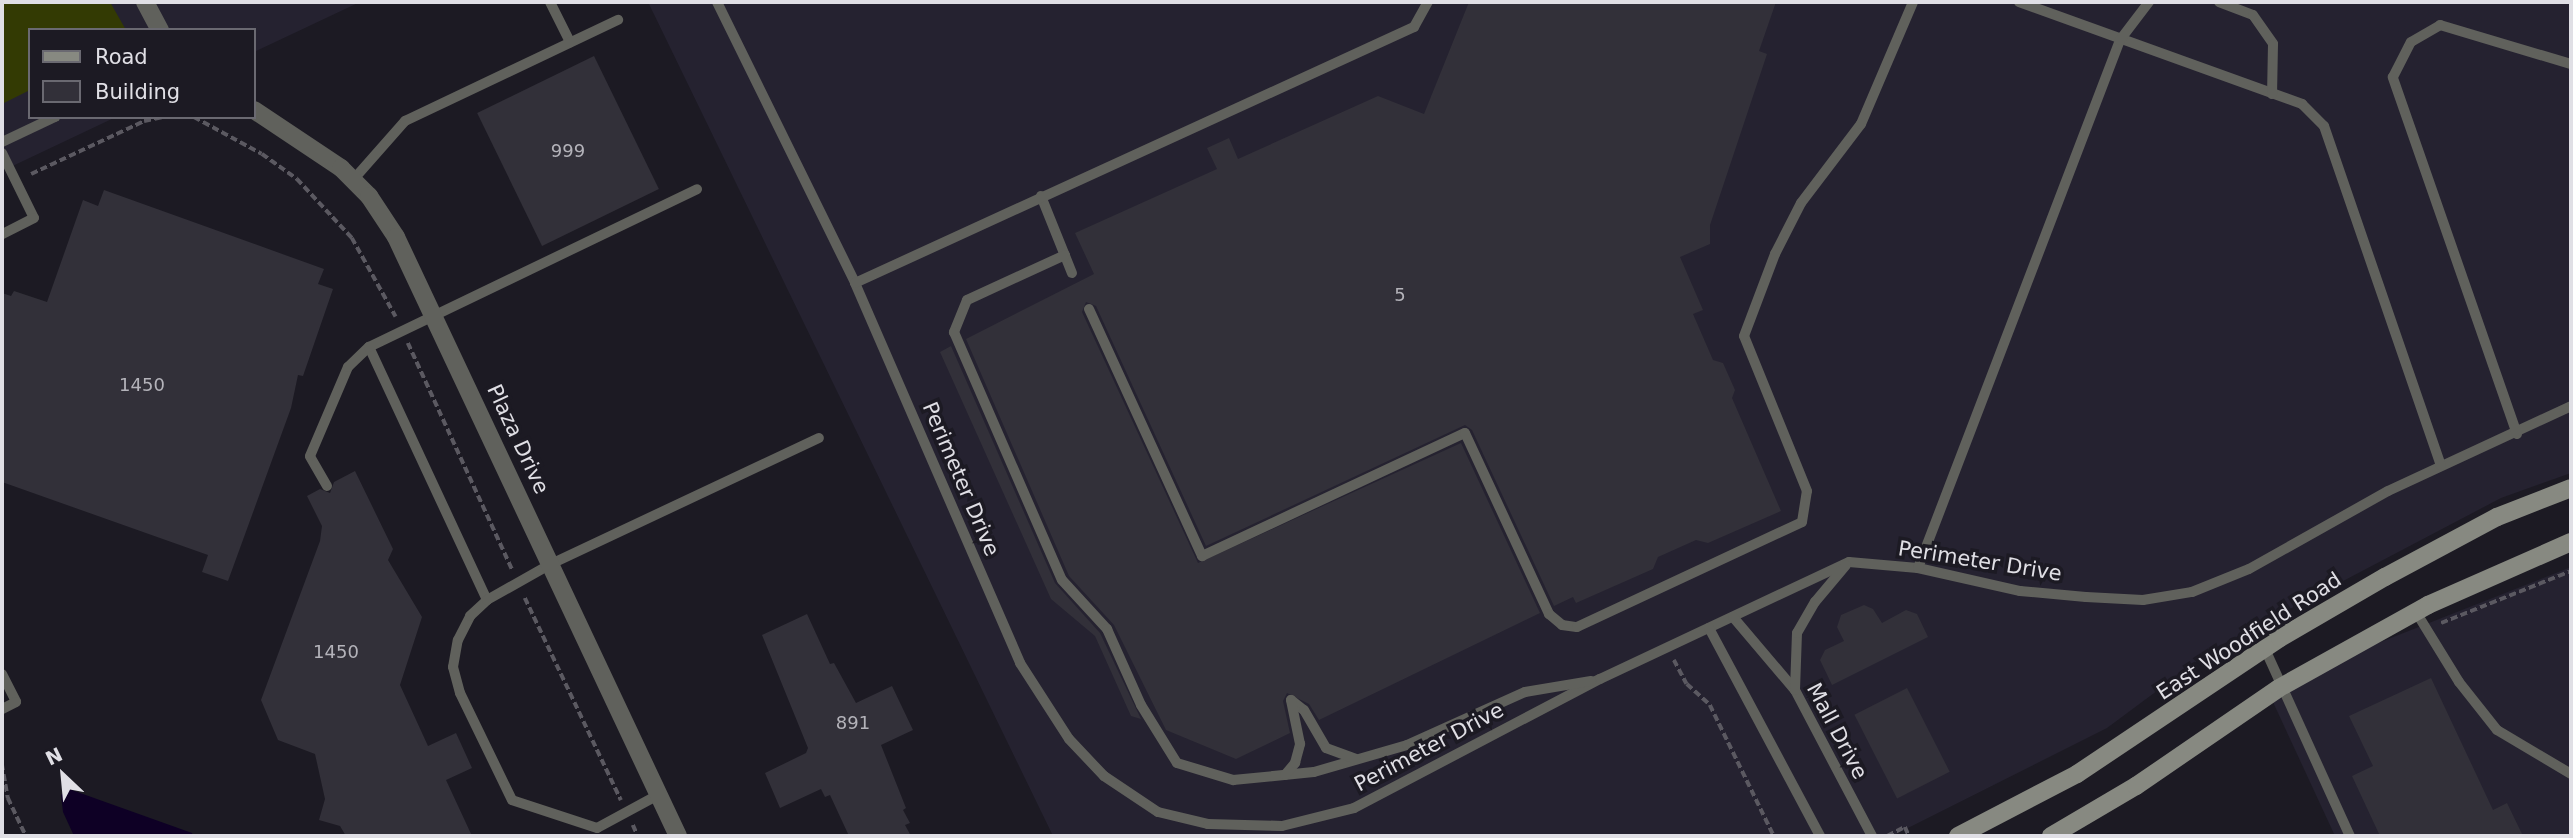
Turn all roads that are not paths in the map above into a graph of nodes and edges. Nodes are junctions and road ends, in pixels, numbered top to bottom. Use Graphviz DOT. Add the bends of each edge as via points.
graph roads {
  1 [pos="145,2"];
  2 [pos="550,2"];
  3 [pos="717,2"];
  4 [pos="1428,2"];
  5 [pos="1913,2"];
  6 [pos="2020,2"];
  7 [pos="2148,2"];
  8 [pos="2219,2"];
  9 [pos="618,20"];
  10 [pos="159,28"];
  11 [pos="2120,40"];
  12 [pos="570,42"];
  13 [pos="2571,64"];
  14 [pos="2272,94"];
  15 [pos="256,111"];
  16 [pos="51,119"];
  17 [pos="2,142"];
  18 [pos="2,153"];
  19 [pos="353,180"];
  20 [pos="697,189"];
  21 [pos="1041,196"];
  22 [pos="2,234"];
  23 [pos="1065,255"];
  24 [pos="1072,273"];
  25 [pos="855,283"];
  26 [pos="1089,309"];
  27 [pos="436,317"];
  28 [pos="369,346"];
  29 [pos="2571,406"];
  30 [pos="2517,434"];
  31 [pos="819,438"];
  32 [pos="2441,465"];
  33 [pos="327,486"];
  34 [pos="2571,488"];
  35 [pos="2571,542"];
  36 [pos="1849,562"];
  37 [pos="551,564"];
  38 [pos="1918,568"];
  39 [pos="487,600"];
  40 [pos="2416,612"];
  41 [pos="1733,617"];
  42 [pos="1709,628"];
  43 [pos="2265,649"];
  44 [pos="2,674"];
  45 [pos="1600,679"];
  46 [pos="2278,688"];
  47 [pos="1795,690"];
  48 [pos="2,709"];
  49 [pos="1356,759"];
  50 [pos="2571,774"];
  51 [pos="1285,775"];
  52 [pos="658,795"];
  53 [pos="678,836"];
  54 [pos="1821,836"];
  55 [pos="1872,836"];
  56 [pos="1958,836"];
  57 [pos="2051,836"];
  58 [pos="2350,836"];
  1 -- 10 [label="street"];
  2 -- 12 [label="lane"];
  3 -- 25 [label="lane, Perimeter Drive"];
  4 -- 21 [label="lane" via="1414,27"];
  5 -- 26 [label="lane" via="1861,124 1801,202 1744,337 1807,491 1802,522 1577,627 1562,625 1549,614 1465,433 1202,556"];
  6 -- 11 [label="lane"];
  7 -- 11 [label="lane"];
  8 -- 14 [label="lane" via="2253,15 2273,44"];
  9 -- 12 [label="lane"];
  11 -- 14 [label="lane"];
  11 -- 38 [label="lane"];
  12 -- 19 [label="lane" via="405,121"];
  13 -- 30 [label="lane" via="2440,25 2411,42 2393,77"];
  14 -- 32 [label="lane" via="2302,104 2324,126"];
  15 -- 19 [label="street, Plaza Drive"];
  16 -- 17 [label="lane"];
  18 -- 22 [label="lane" via="34,218"];
  19 -- 27 [label="street, Plaza Drive" via="369,195 396,237"];
  20 -- 27 [label="lane"];
  21 -- 23 [label="lane"];
  21 -- 25 [label="lane"];
  23 -- 24 [label="lane"];
  23 -- 51 [label="lane" via="967,300 954,332 1062,580 1107,629 1140,705 1177,763 1233,780"];
  25 -- 45 [label="lane, Perimeter Drive" via="1020,663 1069,738 1104,776 1158,812 1208,824 1282,826 1354,808"];
  27 -- 28 [label="lane"];
  27 -- 37 [label="street, Plaza Drive"];
  28 -- 33 [label="lane" via="348,367 310,456"];
  28 -- 39 [label="lane"];
  29 -- 30 [label="lane, Perimeter Drive"];
  30 -- 32 [label="lane, Perimeter Drive"];
  31 -- 37 [label="lane"];
  32 -- 38 [label="lane, Perimeter Drive" via="2249,569 2192,592 2143,600 2086,597 2020,591"];
  34 -- 43 [label="street, East Woodfield Road" via="2497,517"];
  35 -- 40 [label="street"];
  36 -- 38 [label="lane, Perimeter Drive"];
  36 -- 41 [label="lane, Perimeter Drive"];
  36 -- 47 [label="lane" via="1815,602 1797,633"];
  37 -- 39 [label="lane"];
  37 -- 52 [label="street, Plaza Drive"];
  39 -- 52 [label="lane" via="470,616 453,667 460,693 512,800 597,828"];
  40 -- 46 [label="street"];
  40 -- 50 [label="lane" via="2497,730"];
  41 -- 42 [label="lane, Perimeter Drive"];
  41 -- 47 [label="lane, Mall Drive"];
  42 -- 45 [label="lane, Perimeter Drive"];
  42 -- 54 [label="lane"];
  43 -- 46 [label="lane"];
  43 -- 56 [label="street, East Woodfield Road" via="2077,774"];
  44 -- 48 [label="lane" via="16,702"];
  45 -- 49 [label="lane" via="1525,692 1407,744"];
  46 -- 57 [label="street" via="2126,793"];
  46 -- 58 [label="lane"];
  47 -- 55 [label="lane, Mall Drive"];
  49 -- 51 [label="lane"];
  49 -- 51 [label="lane" via="1326,748 1304,710 1291,700 1300,744 1295,763"];
  52 -- 53 [label="street, Plaza Drive"];
}
